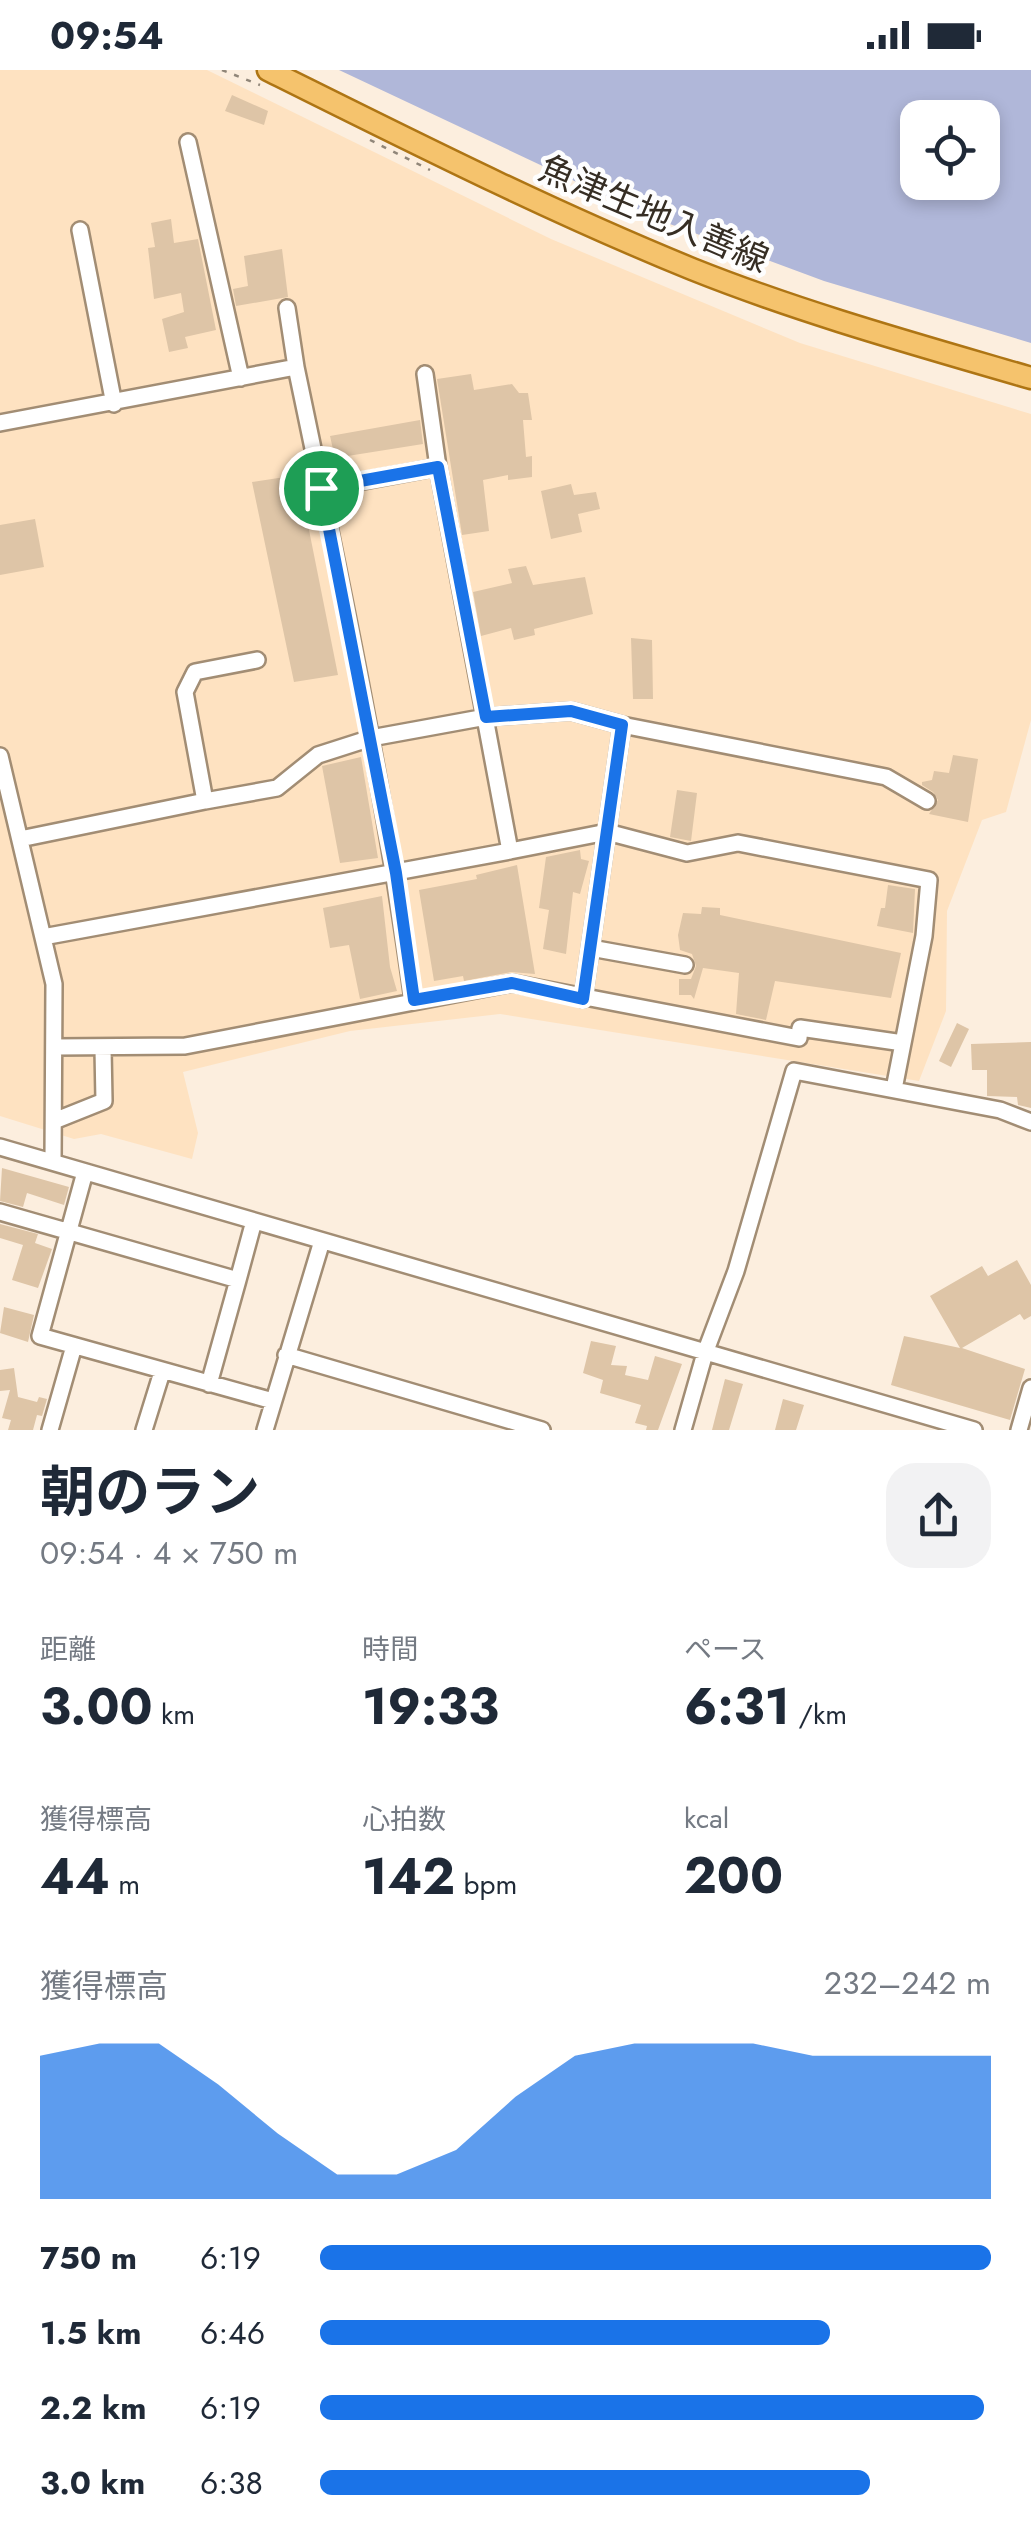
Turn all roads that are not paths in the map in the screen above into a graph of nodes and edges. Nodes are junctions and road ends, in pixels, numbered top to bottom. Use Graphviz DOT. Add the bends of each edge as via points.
graph roads {
  1 [pos="268,70"];
  2 [pos="188,142"];
  3 [pos="80,230"];
  4 [pos="286,308"];
  5 [pos="296,366"];
  6 [pos="425,374"];
  7 [pos="240,378"];
  8 [pos="1031,378"];
  9 [pos="114,404"];
  10 [pos="0,423"];
  11 [pos="438,467"];
  12 [pos="321,488"];
  13 [pos="257,660"];
  14 [pos="486,717"];
  15 [pos="622,725"];
  16 [pos="371,738"];
  17 [pos="0,756"];
  18 [pos="205,801"];
  19 [pos="927,801"];
  20 [pos="607,832"];
  21 [pos="20,839"];
  22 [pos="510,851"];
  23 [pos="396,873"];
  24 [pos="43,937"];
  25 [pos="590,948"];
  26 [pos="686,965"];
  27 [pos="583,999"];
  28 [pos="414,1000"];
  29 [pos="902,1043"];
  30 [pos="55,1046"];
  31 [pos="103,1049"];
  32 [pos="894,1089"];
  33 [pos="54,1121"];
  34 [pos="1031,1122"];
  35 [pos="0,1147"];
  36 [pos="53,1162"];
  37 [pos="85,1172"];
  38 [pos="0,1212"];
  39 [pos="254,1221"];
  40 [pos="68,1232"];
  41 [pos="322,1241"];
  42 [pos="238,1280"];
  43 [pos="74,1346"];
  44 [pos="705,1353"];
  45 [pos="286,1356"];
  46 [pos="162,1372"];
  47 [pos="208,1384"];
  48 [pos="1031,1388"];
  49 [pos="274,1401"];
  50 [pos="50,1430"];
  51 [pos="144,1430"];
  52 [pos="265,1430"];
  53 [pos="542,1430"];
  54 [pos="682,1430"];
  55 [pos="974,1430"];
  56 [pos="1019,1430"];
  1 -- 8 [label="main road, 魚津生地入善線" via="694,270"];
  2 -- 7 [label="street"];
  3 -- 9 [label="street"];
  4 -- 5 [label="street"];
  5 -- 7 [label="street"];
  5 -- 12 [label="street"];
  6 -- 11 [label="street"];
  7 -- 9 [label="street"];
  9 -- 10 [label="street"];
  11 -- 12 [label="street"];
  11 -- 14 [label="street"];
  12 -- 16 [label="street"];
  13 -- 18 [label="street" via="195,672 186,692"];
  14 -- 15 [label="street" via="571,711"];
  14 -- 16 [label="street"];
  14 -- 22 [label="street"];
  15 -- 19 [label="street" via="886,777"];
  15 -- 20 [label="street"];
  16 -- 18 [label="street" via="318,754 277,788"];
  16 -- 23 [label="street"];
  17 -- 21 [label="street"];
  18 -- 21 [label="street"];
  20 -- 22 [label="street"];
  20 -- 25 [label="street"];
  20 -- 29 [label="street" via="687,853 738,843 929,880"];
  21 -- 24 [label="street"];
  22 -- 23 [label="street"];
  23 -- 24 [label="street"];
  23 -- 28 [label="street"];
  24 -- 30 [label="street" via="54,984"];
  25 -- 26 [label="street"];
  25 -- 27 [label="street"];
  27 -- 28 [label="street" via="512,983"];
  27 -- 29 [label="street" via="798,1038 800,1028"];
  28 -- 31 [label="street" via="186,1046"];
  29 -- 32 [label="street"];
  30 -- 31 [label="street"];
  30 -- 33 [label="street"];
  31 -- 33 [label="street" via="104,1101"];
  32 -- 34 [label="street"];
  32 -- 44 [label="street" via="794,1071"];
  33 -- 36 [label="street"];
  35 -- 36 [label="street"];
  36 -- 37 [label="street"];
  37 -- 39 [label="street"];
  37 -- 40 [label="street"];
  38 -- 40 [label="street"];
  39 -- 41 [label="street"];
  39 -- 42 [label="street"];
  40 -- 42 [label="street"];
  40 -- 43 [label="street" via="40,1336"];
  41 -- 44 [label="street"];
  41 -- 45 [label="street"];
  42 -- 47 [label="street"];
  43 -- 46 [label="street"];
  43 -- 50 [label="street"];
  44 -- 54 [label="street"];
  44 -- 55 [label="street"];
  45 -- 49 [label="street"];
  45 -- 53 [label="street"];
  46 -- 47 [label="street"];
  46 -- 51 [label="street"];
  47 -- 49 [label="street"];
  48 -- 56 [label="street"];
  49 -- 52 [label="street"];
}
